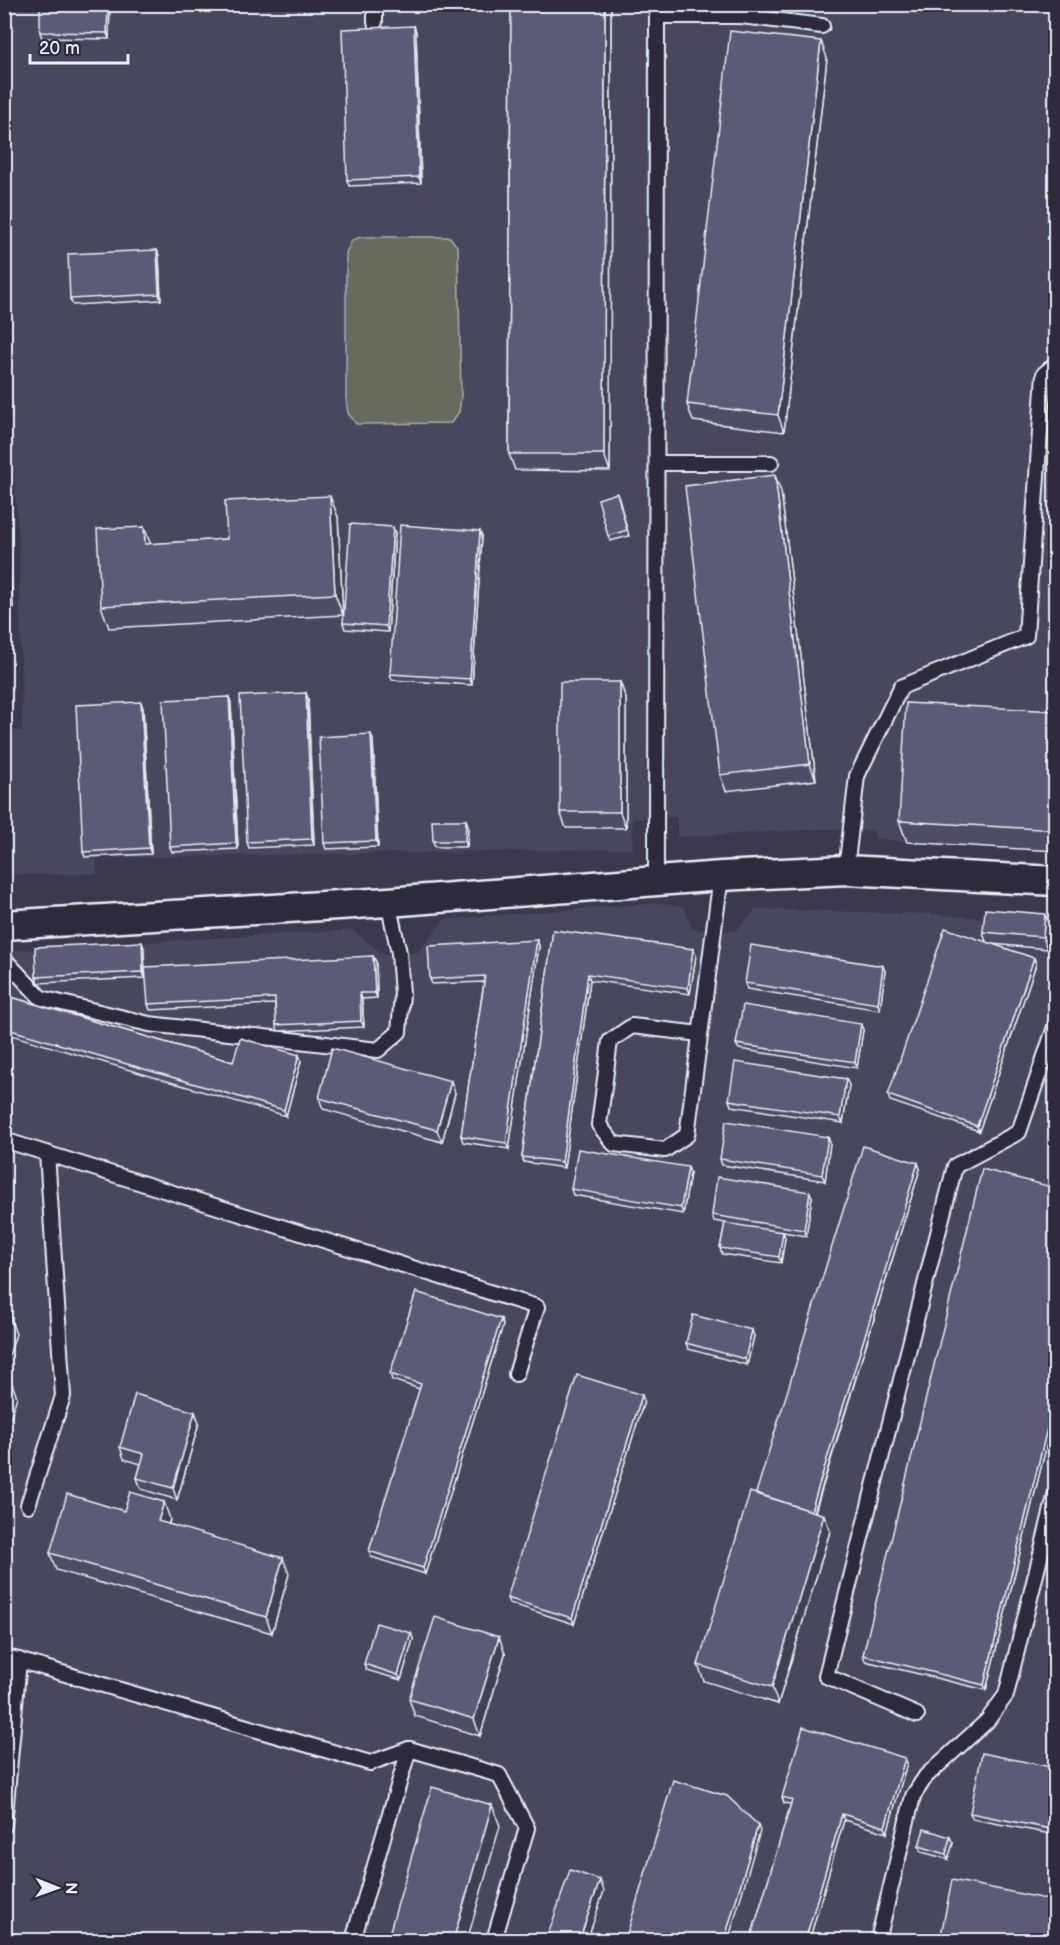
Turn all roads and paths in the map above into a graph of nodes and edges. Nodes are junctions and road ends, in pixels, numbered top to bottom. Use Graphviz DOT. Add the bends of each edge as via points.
graph roads {
  1 [pos="375,4"];
  2 [pos="375,22"];
  3 [pos="822,26"];
  4 [pos="1056,364"];
  5 [pos="657,463"];
  6 [pos="771,463"];
  7 [pos="846,870"];
  8 [pos="722,876"];
  9 [pos="656,881"];
  10 [pos="1056,881"];
  11 [pos="388,902"];
  12 [pos="4,925"];
  13 [pos="4,959"];
  14 [pos="1056,1024"];
  15 [pos="700,1034"];
  16 [pos="4,1140"];
  17 [pos="47,1153"];
  18 [pos="516,1374"];
  19 [pos="1056,1493"];
  20 [pos="28,1505"];
  21 [pos="4,1656"];
  22 [pos="20,1660"];
  23 [pos="917,1715"];
  24 [pos="409,1749"];
  25 [pos="4,1826"];
  26 [pos="353,1941"];
  27 [pos="494,1941"];
  28 [pos="878,1941"];
  1 -- 2 [label="lane"];
  3 -- 5 [label="lane" via="741,16 657,16"];
  4 -- 7 [label="lane" via="1044,374 1026,636 901,687 857,776"];
  5 -- 6 [label="lane"];
  5 -- 9 [label="lane"];
  7 -- 8 [label="street"];
  7 -- 10 [label="street"];
  8 -- 9 [label="street"];
  8 -- 15 [label="lane"];
  9 -- 11 [label="street"];
  11 -- 12 [label="street"];
  11 -- 13 [label="lane" via="399,954 402,994 399,1032 378,1050 149,1024 41,998"];
  14 -- 23 [label="lane" via="1019,1132 955,1166 826,1676"];
  15 -- 15 [label="lane" via="687,1135 665,1149 614,1144 599,1125 610,1041 632,1026"];
  16 -- 17 [label="lane"];
  17 -- 18 [label="lane" via="537,1307"];
  17 -- 20 [label="lane" via="63,1396"];
  19 -- 28 [label="lane" via="1006,1695 987,1721 926,1776 913,1796"];
  21 -- 22 [label="lane"];
  22 -- 24 [label="lane" via="370,1763"];
  22 -- 25 [label="lane"];
  24 -- 26 [label="lane"];
  24 -- 27 [label="lane" via="499,1775 527,1828"];
}
